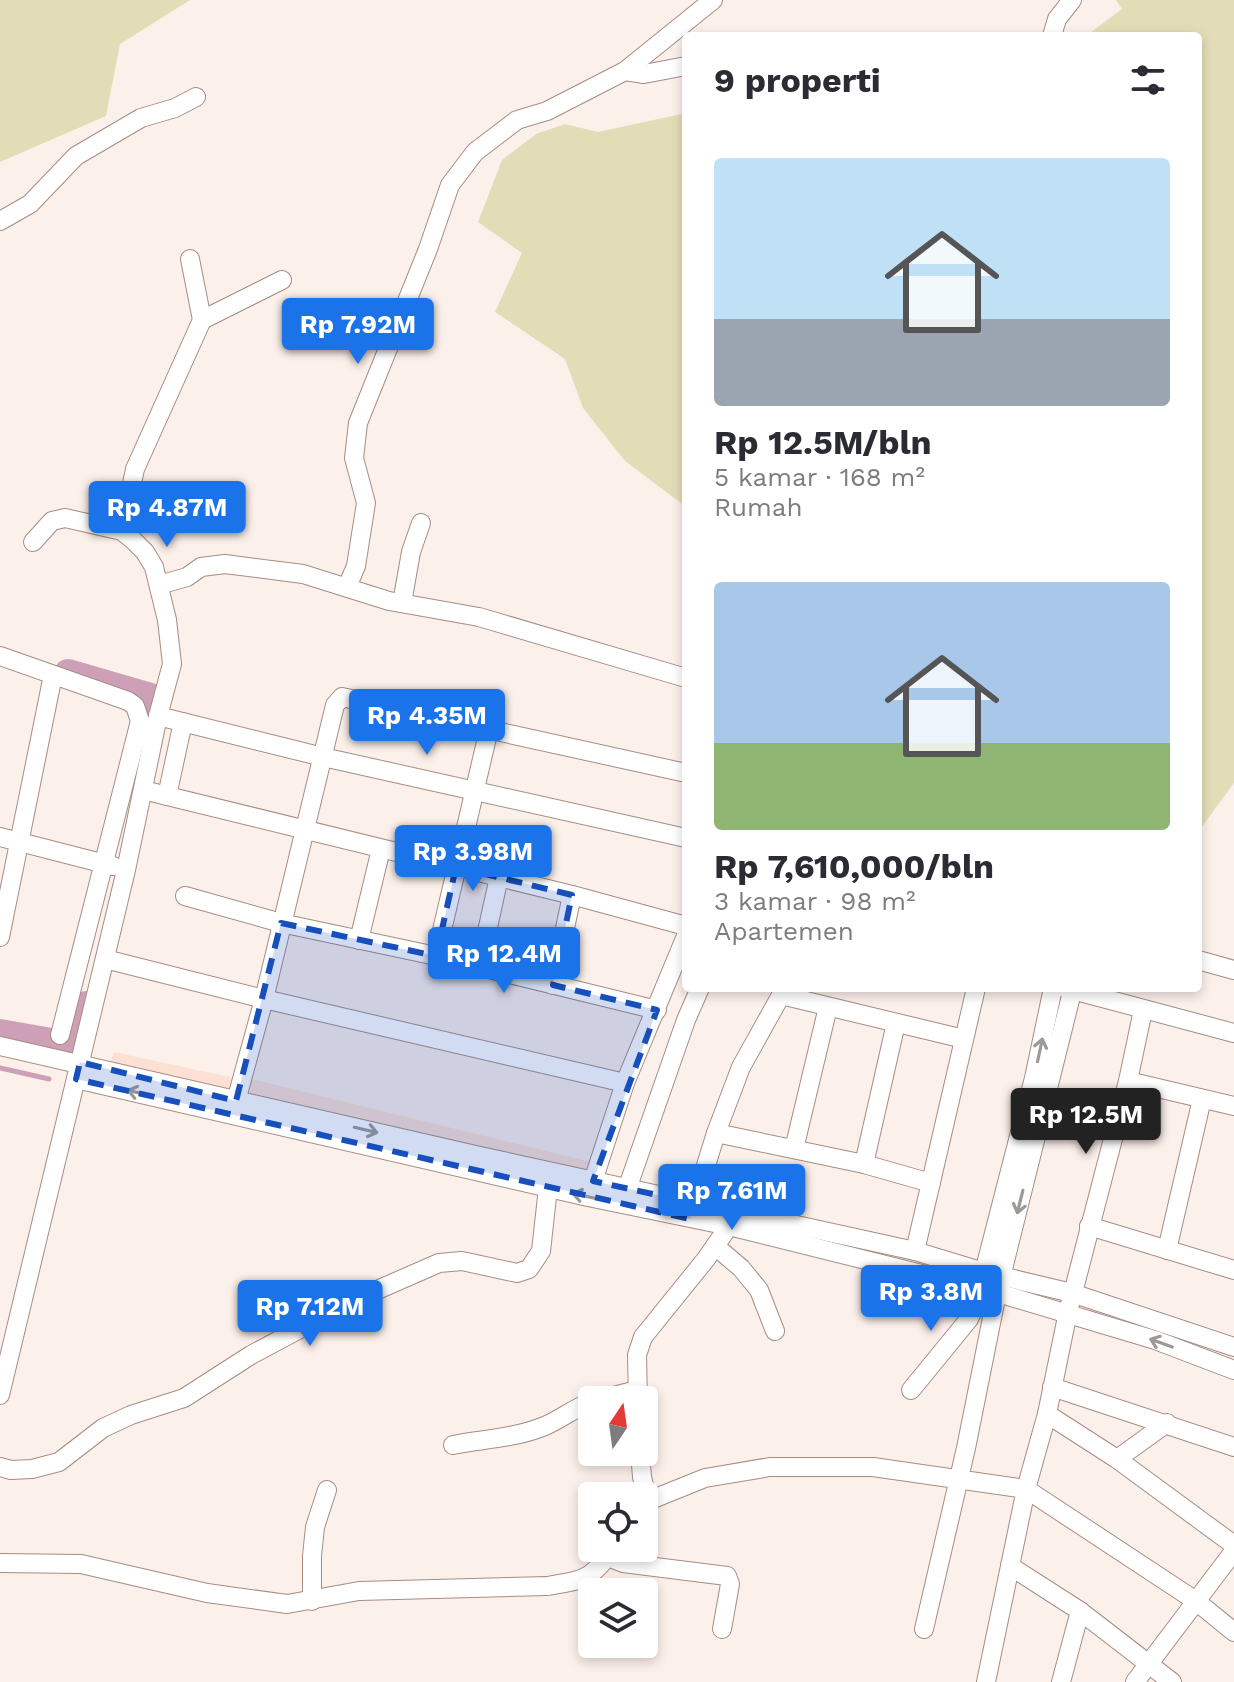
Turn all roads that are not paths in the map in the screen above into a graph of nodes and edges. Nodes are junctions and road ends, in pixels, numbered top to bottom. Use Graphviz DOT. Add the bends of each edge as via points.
graph roads {
  1 [pos="713,0"];
  2 [pos="1072,0"];
  3 [pos="1053,32"];
  4 [pos="682,67"];
  5 [pos="625,71"];
  6 [pos="196,97"];
  7 [pos="0,221"];
  8 [pos="190,259"];
  9 [pos="282,280"];
  10 [pos="202,320"];
  11 [pos="421,523"];
  12 [pos="122,531"];
  13 [pos="33,542"];
  14 [pos="159,585"];
  15 [pos="347,587"];
  16 [pos="402,603"];
  17 [pos="0,656"];
  18 [pos="53,675"];
  19 [pos="682,677"];
  20 [pos="158,716"];
  21 [pos="183,722"];
  22 [pos="489,729"];
  23 [pos="323,757"];
  24 [pos="682,772"];
  25 [pos="475,789"];
  26 [pos="143,790"];
  27 [pos="167,796"];
  28 [pos="306,830"];
  29 [pos="0,837"];
  30 [pos="682,837"];
  31 [pos="20,842"];
  32 [pos="381,849"];
  33 [pos="116,867"];
  34 [pos="456,867"];
  35 [pos="499,877"];
  36 [pos="572,895"];
  37 [pos="185,896"];
  38 [pos="281,923"];
  39 [pos="682,925"];
  40 [pos="0,937"];
  41 [pos="359,940"];
  42 [pos="682,946"];
  43 [pos="436,956"];
  44 [pos="105,959"];
  45 [pos="1202,961"];
  46 [pos="479,968"];
  47 [pos="1234,970"];
  48 [pos="553,985"];
  49 [pos="698,992"];
  50 [pos="782,992"];
  51 [pos="786,992"];
  52 [pos="975,992"];
  53 [pos="1065,992"];
  54 [pos="1077,992"];
  55 [pos="264,999"];
  56 [pos="828,1007"];
  57 [pos="657,1010"];
  58 [pos="1143,1010"];
  59 [pos="896,1023"];
  60 [pos="1234,1033"];
  61 [pos="60,1035"];
  62 [pos="964,1039"];
  63 [pos="0,1046"];
  64 [pos="78,1071"];
  65 [pos="1128,1081"];
  66 [pos="625,1083"];
  67 [pos="1202,1099"];
  68 [pos="236,1101"];
  69 [pos="1234,1106"];
  70 [pos="716,1133"];
  71 [pos="794,1149"];
  72 [pos="864,1164"];
  73 [pos="593,1181"];
  74 [pos="931,1183"];
  75 [pos="548,1188"];
  76 [pos="627,1189"];
  77 [pos="692,1211"];
  78 [pos="729,1226"];
  79 [pos="1089,1226"];
  80 [pos="715,1246"];
  81 [pos="1167,1250"];
  82 [pos="915,1251"];
  83 [pos="1234,1270"];
  84 [pos="991,1282"];
  85 [pos="1072,1293"];
  86 [pos="1068,1312"];
  87 [pos="775,1331"];
  88 [pos="1234,1347"];
  89 [pos="1234,1370"];
  90 [pos="638,1386"];
  91 [pos="1052,1387"];
  92 [pos="911,1390"];
  93 [pos="0,1395"];
  94 [pos="578,1407"];
  95 [pos="1047,1414"];
  96 [pos="1167,1423"];
  97 [pos="453,1445"];
  98 [pos="1234,1447"];
  99 [pos="1117,1459"];
  100 [pos="0,1467"];
  101 [pos="959,1480"];
  102 [pos="1026,1489"];
  103 [pos="327,1490"];
  104 [pos="658,1499"];
  105 [pos="1234,1545"];
  106 [pos="1234,1551"];
  107 [pos="604,1562"];
  108 [pos="622,1562"];
  109 [pos="0,1563"];
  110 [pos="1010,1566"];
  111 [pos="312,1601"];
  112 [pos="1196,1601"];
  113 [pos="1080,1611"];
  114 [pos="722,1629"];
  115 [pos="924,1629"];
  116 [pos="1234,1632"];
  117 [pos="1149,1664"];
  118 [pos="986,1682"];
  119 [pos="1061,1682"];
  120 [pos="1135,1682"];
  121 [pos="1172,1682"];
  1 -- 5 [label="street"];
  2 -- 3 [label="street"];
  4 -- 5 [label="street" via="644,74"];
  5 -- 15 [label="street" via="547,111 517,120 475,152 450,185 358,423 354,458 366,503 356,566"];
  6 -- 7 [label="street" via="141,118 76,156 30,204"];
  8 -- 10 [label="street"];
  9 -- 10 [label="street"];
  10 -- 12 [label="street" via="135,469"];
  11 -- 16 [label="street"];
  12 -- 13 [label="street" via="58,518"];
  12 -- 14 [label="street" via="145,552"];
  14 -- 15 [label="street" via="201,567 225,564 303,574"];
  14 -- 20 [label="street" via="172,664"];
  15 -- 16 [label="street"];
  16 -- 19 [label="street" via="479,617"];
  17 -- 18 [label="street"];
  18 -- 31 [label="street"];
  18 -- 33 [label="street" via="128,701 138,713"];
  20 -- 21 [label="street"];
  20 -- 26 [label="street"];
  21 -- 23 [label="street"];
  21 -- 27 [label="street"];
  22 -- 23 [label="street" via="345,696 335,705"];
  22 -- 24 [label="street"];
  22 -- 25 [label="street"];
  23 -- 25 [label="street"];
  23 -- 28 [label="street"];
  25 -- 30 [label="street"];
  25 -- 34 [label="street"];
  26 -- 27 [label="street"];
  26 -- 33 [label="street"];
  27 -- 28 [label="street"];
  28 -- 32 [label="street"];
  28 -- 38 [label="street"];
  29 -- 31 [label="street"];
  31 -- 33 [label="street"];
  31 -- 40 [label="street"];
  32 -- 34 [label="street"];
  32 -- 41 [label="street"];
  33 -- 44 [label="street"];
  33 -- 61 [label="street"];
  34 -- 35 [label="street"];
  34 -- 43 [label="street"];
  35 -- 36 [label="street"];
  35 -- 46 [label="street"];
  36 -- 39 [label="street"];
  36 -- 48 [label="street"];
  37 -- 38 [label="street"];
  38 -- 41 [label="street"];
  38 -- 55 [label="street"];
  41 -- 43 [label="street"];
  42 -- 57 [label="street"];
  43 -- 46 [label="street"];
  44 -- 55 [label="street"];
  44 -- 64 [label="street"];
  45 -- 47 [label="street"];
  46 -- 48 [label="street"];
  48 -- 57 [label="street"];
  49 -- 76 [label="street"];
  50 -- 70 [label="street" via="741,1067"];
  51 -- 56 [label="street"];
  52 -- 62 [label="street"];
  53 -- 84 [label="street" via="1034,1078"];
  54 -- 58 [label="street"];
  55 -- 66 [label="street"];
  55 -- 68 [label="street"];
  56 -- 59 [label="street"];
  56 -- 71 [label="street"];
  57 -- 66 [label="street"];
  58 -- 60 [label="street"];
  58 -- 65 [label="street"];
  59 -- 62 [label="street"];
  59 -- 72 [label="street"];
  62 -- 74 [label="street"];
  63 -- 64 [label="street"];
  64 -- 68 [label="street"];
  75 -- 64 [label="street, one-way"];
  64 -- 93 [label="street"];
  65 -- 67 [label="street"];
  65 -- 79 [label="street"];
  66 -- 73 [label="street"];
  67 -- 69 [label="street"];
  67 -- 81 [label="street"];
  68 -- 73 [label="street, one-way"];
  70 -- 71 [label="street"];
  70 -- 77 [label="street"];
  71 -- 72 [label="street"];
  72 -- 74 [label="street"];
  73 -- 76 [label="street"];
  74 -- 82 [label="street"];
  77 -- 75 [label="street, one-way"];
  75 -- 100 [label="street" via="541,1251 529,1269 517,1273 462,1261 439,1263 352,1301 184,1398 103,1428 59,1462 32,1469"];
  76 -- 77 [label="street"];
  77 -- 78 [label="street"];
  77 -- 82 [label="street"];
  78 -- 80 [label="street"];
  78 -- 84 [label="street"];
  79 -- 81 [label="street"];
  79 -- 85 [label="street"];
  80 -- 87 [label="street" via="759,1290"];
  80 -- 90 [label="street" via="643,1337 637,1355"];
  81 -- 83 [label="street"];
  82 -- 84 [label="street"];
  84 -- 85 [label="street"];
  84 -- 86 [label="street"];
  84 -- 92 [label="street" via="969,1319"];
  84 -- 101 [label="street"];
  85 -- 86 [label="street"];
  85 -- 88 [label="street"];
  89 -- 86 [label="street, one-way"];
  86 -- 91 [label="street"];
  91 -- 95 [label="street"];
  91 -- 96 [label="street"];
  94 -- 97 [label="street" via="520,1434"];
  95 -- 99 [label="street"];
  95 -- 102 [label="street"];
  96 -- 98 [label="street"];
  96 -- 99 [label="street"];
  99 -- 105 [label="street"];
  101 -- 102 [label="street"];
  101 -- 104 [label="street" via="873,1467 770,1467 705,1478"];
  101 -- 115 [label="street"];
  102 -- 110 [label="street"];
  102 -- 112 [label="street"];
  103 -- 111 [label="street" via="315,1527"];
  106 -- 112 [label="street"];
  107 -- 111 [label="street" via="574,1582 547,1586 359,1591"];
  108 -- 114 [label="street" via="727,1576"];
  109 -- 111 [label="street" via="81,1564 207,1593 287,1604"];
  110 -- 113 [label="street"];
  110 -- 118 [label="street"];
  112 -- 116 [label="street"];
  112 -- 117 [label="street"];
  113 -- 117 [label="street"];
  113 -- 119 [label="street"];
  117 -- 120 [label="street"];
  117 -- 121 [label="street"];
}
